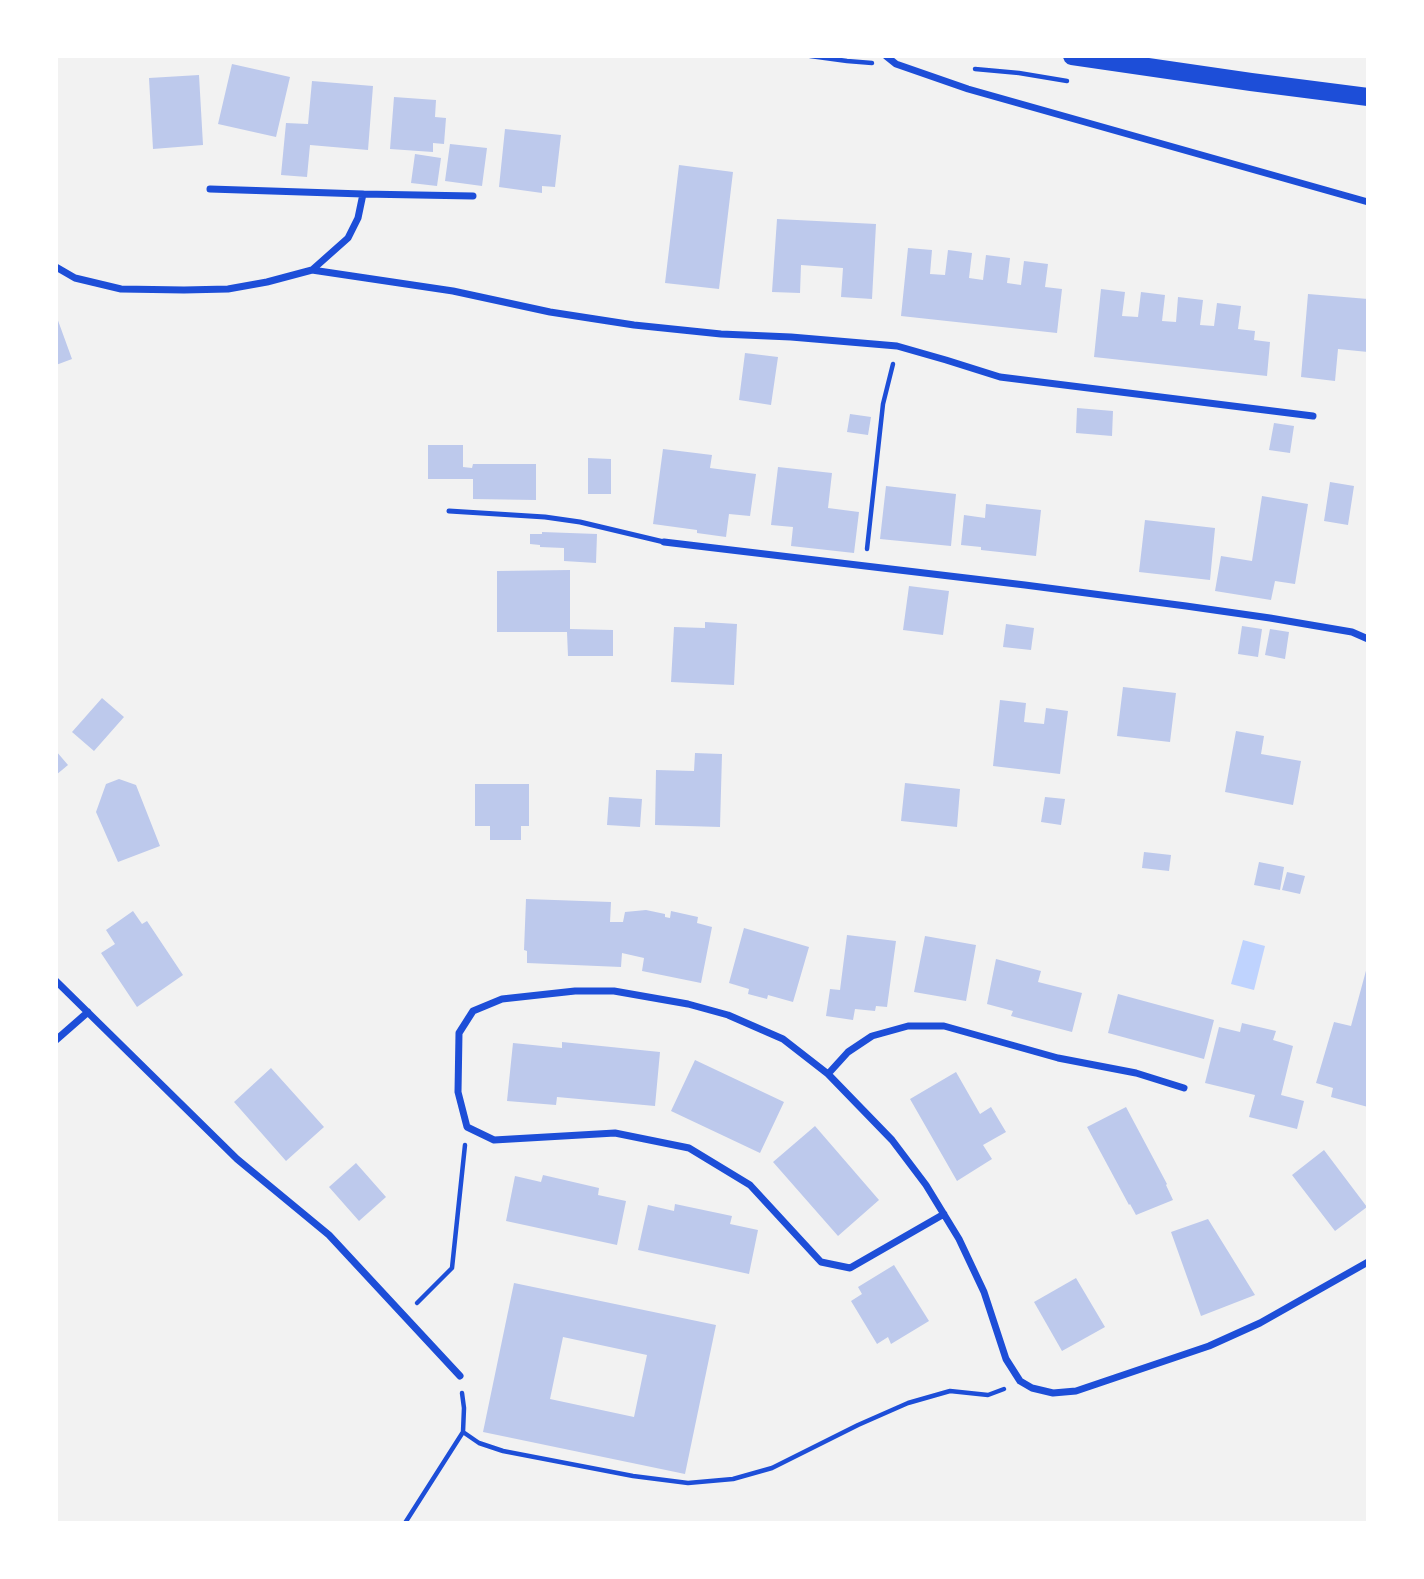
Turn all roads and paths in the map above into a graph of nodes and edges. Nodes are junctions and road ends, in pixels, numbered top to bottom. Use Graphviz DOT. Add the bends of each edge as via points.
graph roads {
  1 [pos="810,56"];
  2 [pos="886,56"];
  3 [pos="1072,56"];
  4 [pos="895,64"];
  5 [pos="974,69"];
  6 [pos="1067,81"];
  7 [pos="1368,97"];
  8 [pos="210,189"];
  9 [pos="363,194"];
  10 [pos="473,196"];
  11 [pos="1368,202"];
  12 [pos="56,267"];
  13 [pos="312,270"];
  14 [pos="897,346"];
  15 [pos="1313,416"];
  16 [pos="449,511"];
  17 [pos="664,542"];
  18 [pos="866,566"];
  19 [pos="1368,639"];
  20 [pos="56,981"];
  21 [pos="88,1012"];
  22 [pos="56,1040"];
  23 [pos="828,1074"];
  24 [pos="1184,1087"];
  25 [pos="467,1127"];
  26 [pos="944,1214"];
  27 [pos="1368,1262"];
  28 [pos="404,1315"];
  29 [pos="460,1376"];
  30 [pos="1020,1381"];
  31 [pos="463,1432"];
  32 [pos="405,1523"];
  1 -- 4 [label="path"];
  2 -- 4 [label="street"];
  3 -- 7 [label="main road"];
  4 -- 11 [label="street" via="968,89"];
  5 -- 6 [label="path"];
  8 -- 9 [label="street"];
  9 -- 10 [label="street"];
  9 -- 13 [label="street" via="348,238"];
  12 -- 13 [label="street" via="75,278 121,289 184,290 228,289"];
  13 -- 14 [label="street" via="634,325"];
  14 -- 15 [label="street" via="1000,377"];
  14 -- 18 [label="path" via="883,404"];
  16 -- 17 [label="lane" via="580,522"];
  17 -- 18 [label="street"];
  18 -- 19 [label="street" via="1270,618"];
  20 -- 21 [label="street"];
  21 -- 22 [label="street"];
  21 -- 28 [label="street" via="237,1159 329,1235"];
  23 -- 24 [label="street" via="848,1052 872,1036 908,1026 944,1026"];
  23 -- 25 [label="street" via="783,1039 728,1015 688,1004 614,990 502,999 473,1011 458,1033 458,1092"];
  23 -- 26 [label="street" via="892,1140"];
  25 -- 26 [label="street" via="494,1140 615,1133 690,1148 750,1185 821,1262 850,1268"];
  25 -- 28 [label="path" via="452,1268"];
  26 -- 30 [label="street" via="984,1292 1006,1359"];
  27 -- 30 [label="street" via="1209,1346 1076,1391 1053,1392"];
  28 -- 29 [label="street"];
  29 -- 31 [label="path"];
  30 -- 31 [label="path" via="988,1395 950,1391 908,1403 772,1468 733,1479 688,1483 633,1476 503,1451"];
  31 -- 32 [label="path"];
}
